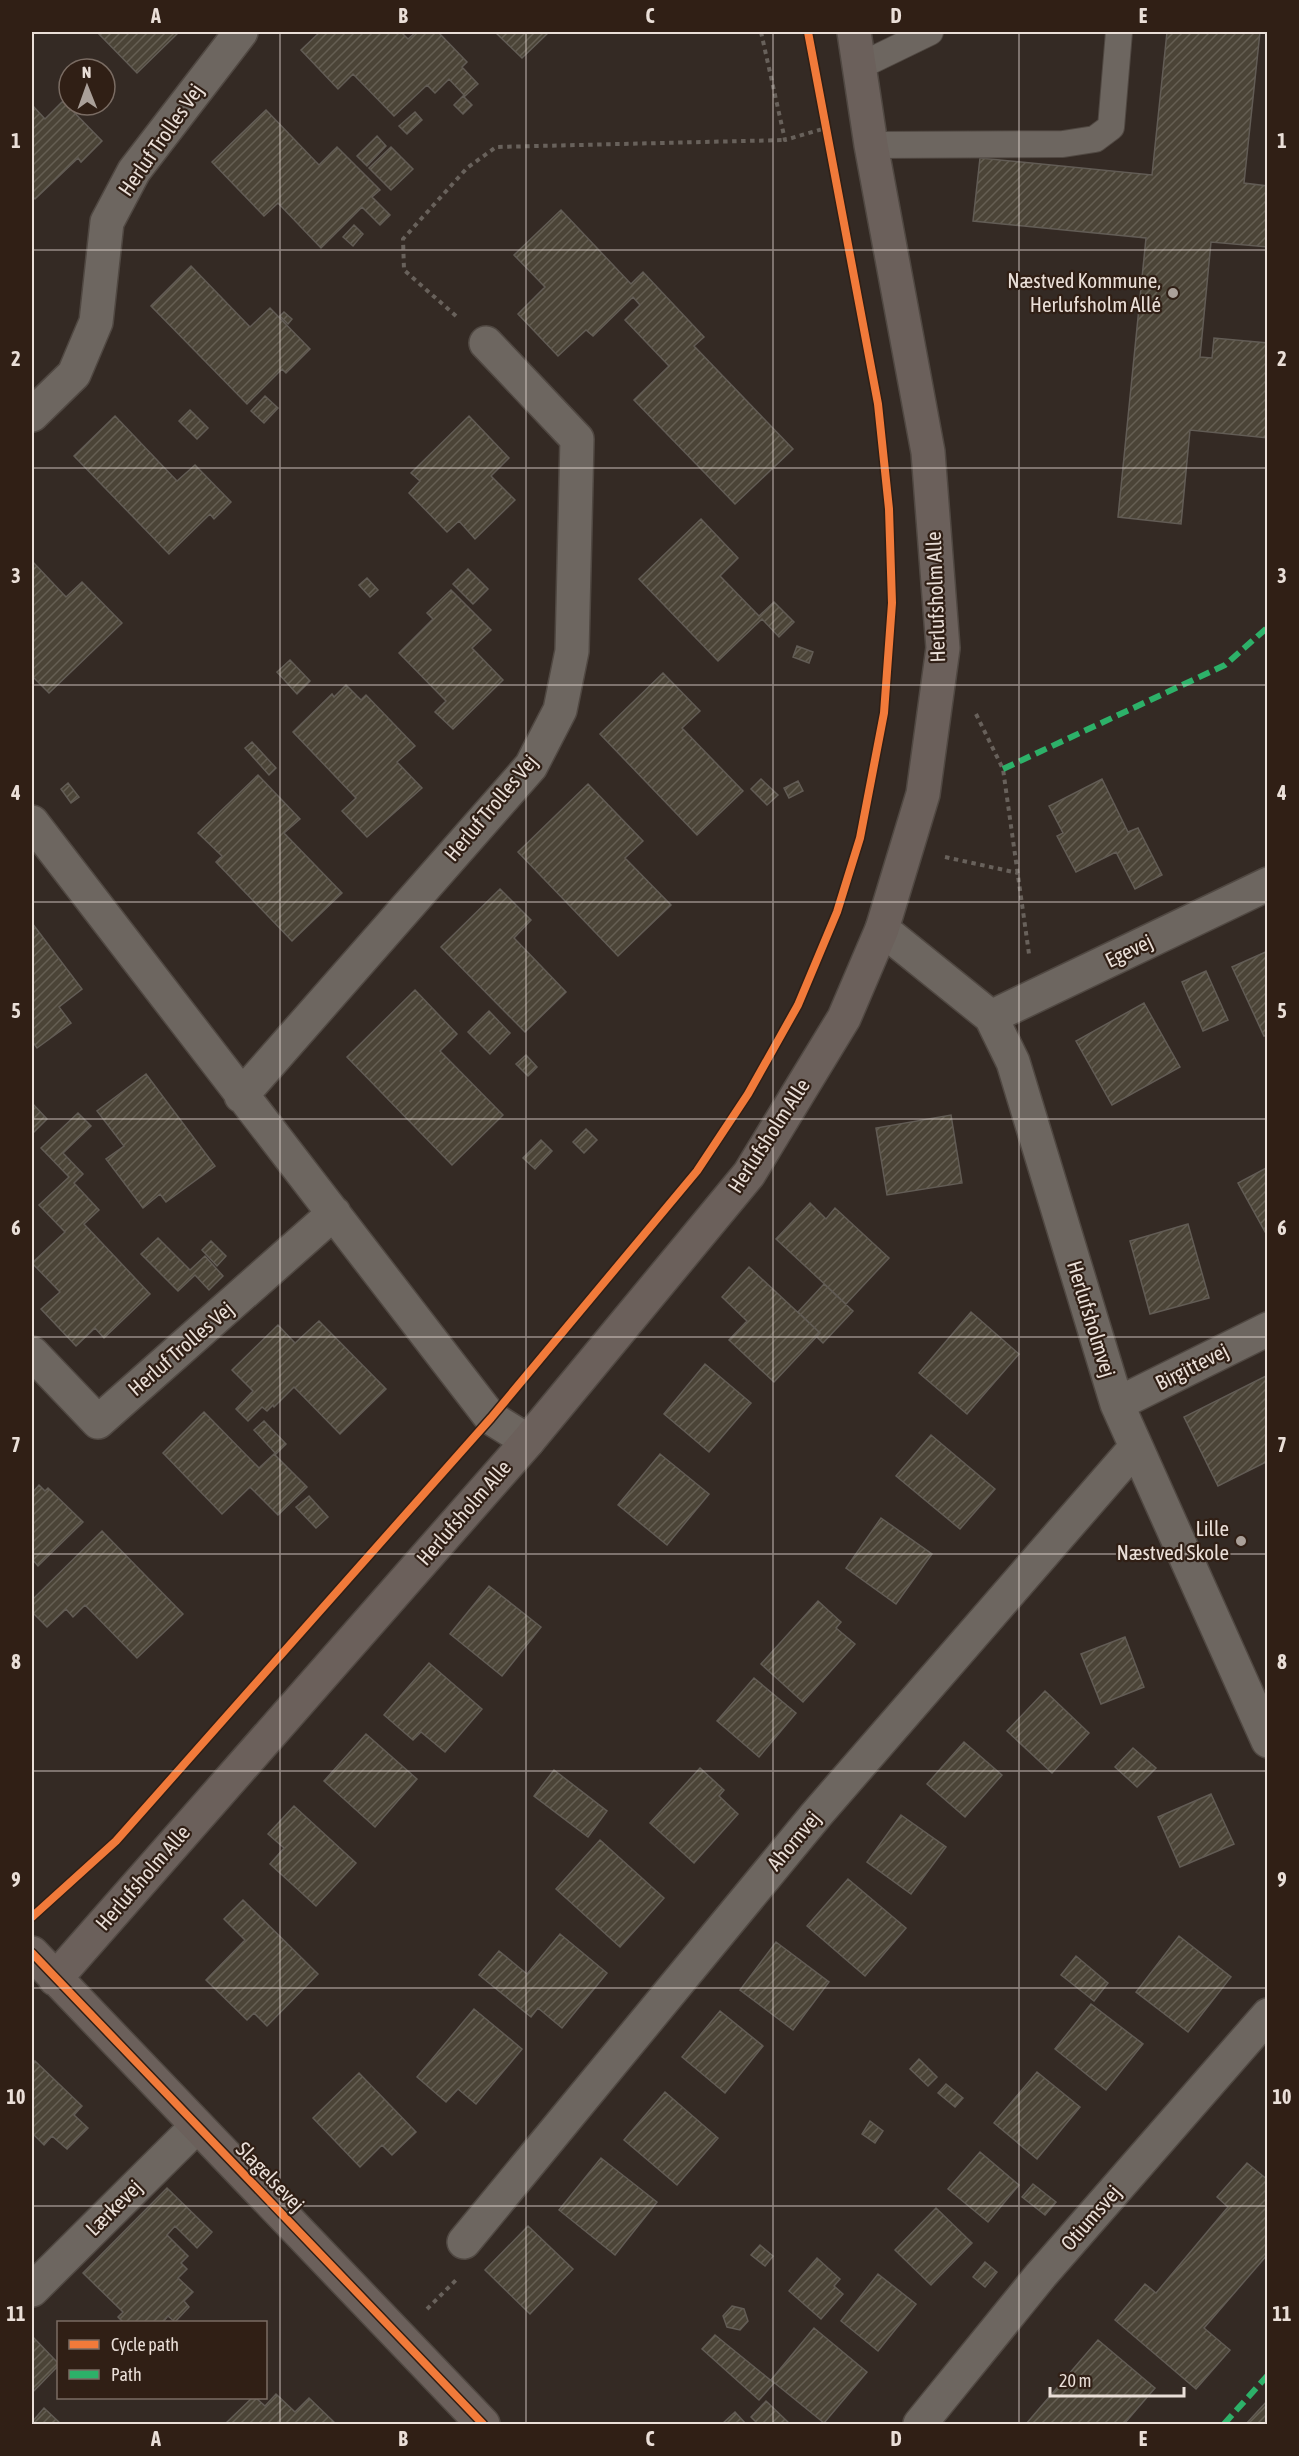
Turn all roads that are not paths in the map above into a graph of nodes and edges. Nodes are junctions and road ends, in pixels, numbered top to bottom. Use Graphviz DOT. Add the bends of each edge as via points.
graph roads {
  1 [pos="241,32"];
  2 [pos="854,32"];
  3 [pos="930,32"];
  4 [pos="1119,32"];
  5 [pos="860,66"];
  6 [pos="872,145"];
  7 [pos="486,343"];
  8 [pos="32,415"];
  9 [pos="32,822"];
  10 [pos="1268,884"];
  11 [pos="882,929"];
  12 [pos="991,1017"];
  13 [pos="241,1096"];
  14 [pos="334,1213"];
  15 [pos="1268,1329"];
  16 [pos="32,1353"];
  17 [pos="1117,1404"];
  18 [pos="528,1441"];
  19 [pos="1135,1448"];
  20 [pos="1268,1741"];
  21 [pos="32,1953"];
  22 [pos="55,1979"];
  23 [pos="1268,2015"];
  24 [pos="196,2127"];
  25 [pos="464,2242"];
  26 [pos="32,2290"];
  27 [pos="483,2424"];
  28 [pos="920,2424"];
  1 -- 8 [label="street, Herluf Trolles Vej" via="134,171 107,222 92,332 74,374"];
  2 -- 5 [label="street, Herlufsholm Alle"];
  3 -- 5 [label="lane"];
  4 -- 6 [label="lane" via="1111,127 1095,140 1063,144"];
  5 -- 6 [label="street, Herlufsholm Alle"];
  6 -- 11 [label="street, Herlufsholm Alle" via="928,452 943,648 923,794"];
  7 -- 13 [label="street, Herluf Trolles Vej" via="577,439 572,651 560,710 531,766"];
  9 -- 13 [label="street"];
  10 -- 12 [label="street, Egevej"];
  11 -- 12 [label="street, Herlufsholmvej"];
  11 -- 18 [label="street, Herlufsholm Alle" via="844,1018 749,1174"];
  12 -- 17 [label="street, Herlufsholmvej" via="1013,1062"];
  13 -- 14 [label="street"];
  14 -- 16 [label="street, Herluf Trolles Vej" via="98,1422"];
  14 -- 18 [label="street" via="491,1418"];
  15 -- 17 [label="street, Birgittevej"];
  17 -- 19 [label="street, Herlufsholmvej"];
  18 -- 22 [label="street, Herlufsholm Alle"];
  19 -- 20 [label="street, Herlufsholmvej"];
  19 -- 25 [label="street, Ahornvej" via="816,1815"];
  21 -- 22 [label="street, Slagelsevej"];
  22 -- 24 [label="street, Slagelsevej"];
  23 -- 28 [label="street, Otiumsvej" via="1041,2275"];
  24 -- 26 [label="street, Lærkevej"];
  24 -- 27 [label="street, Slagelsevej"];
}
